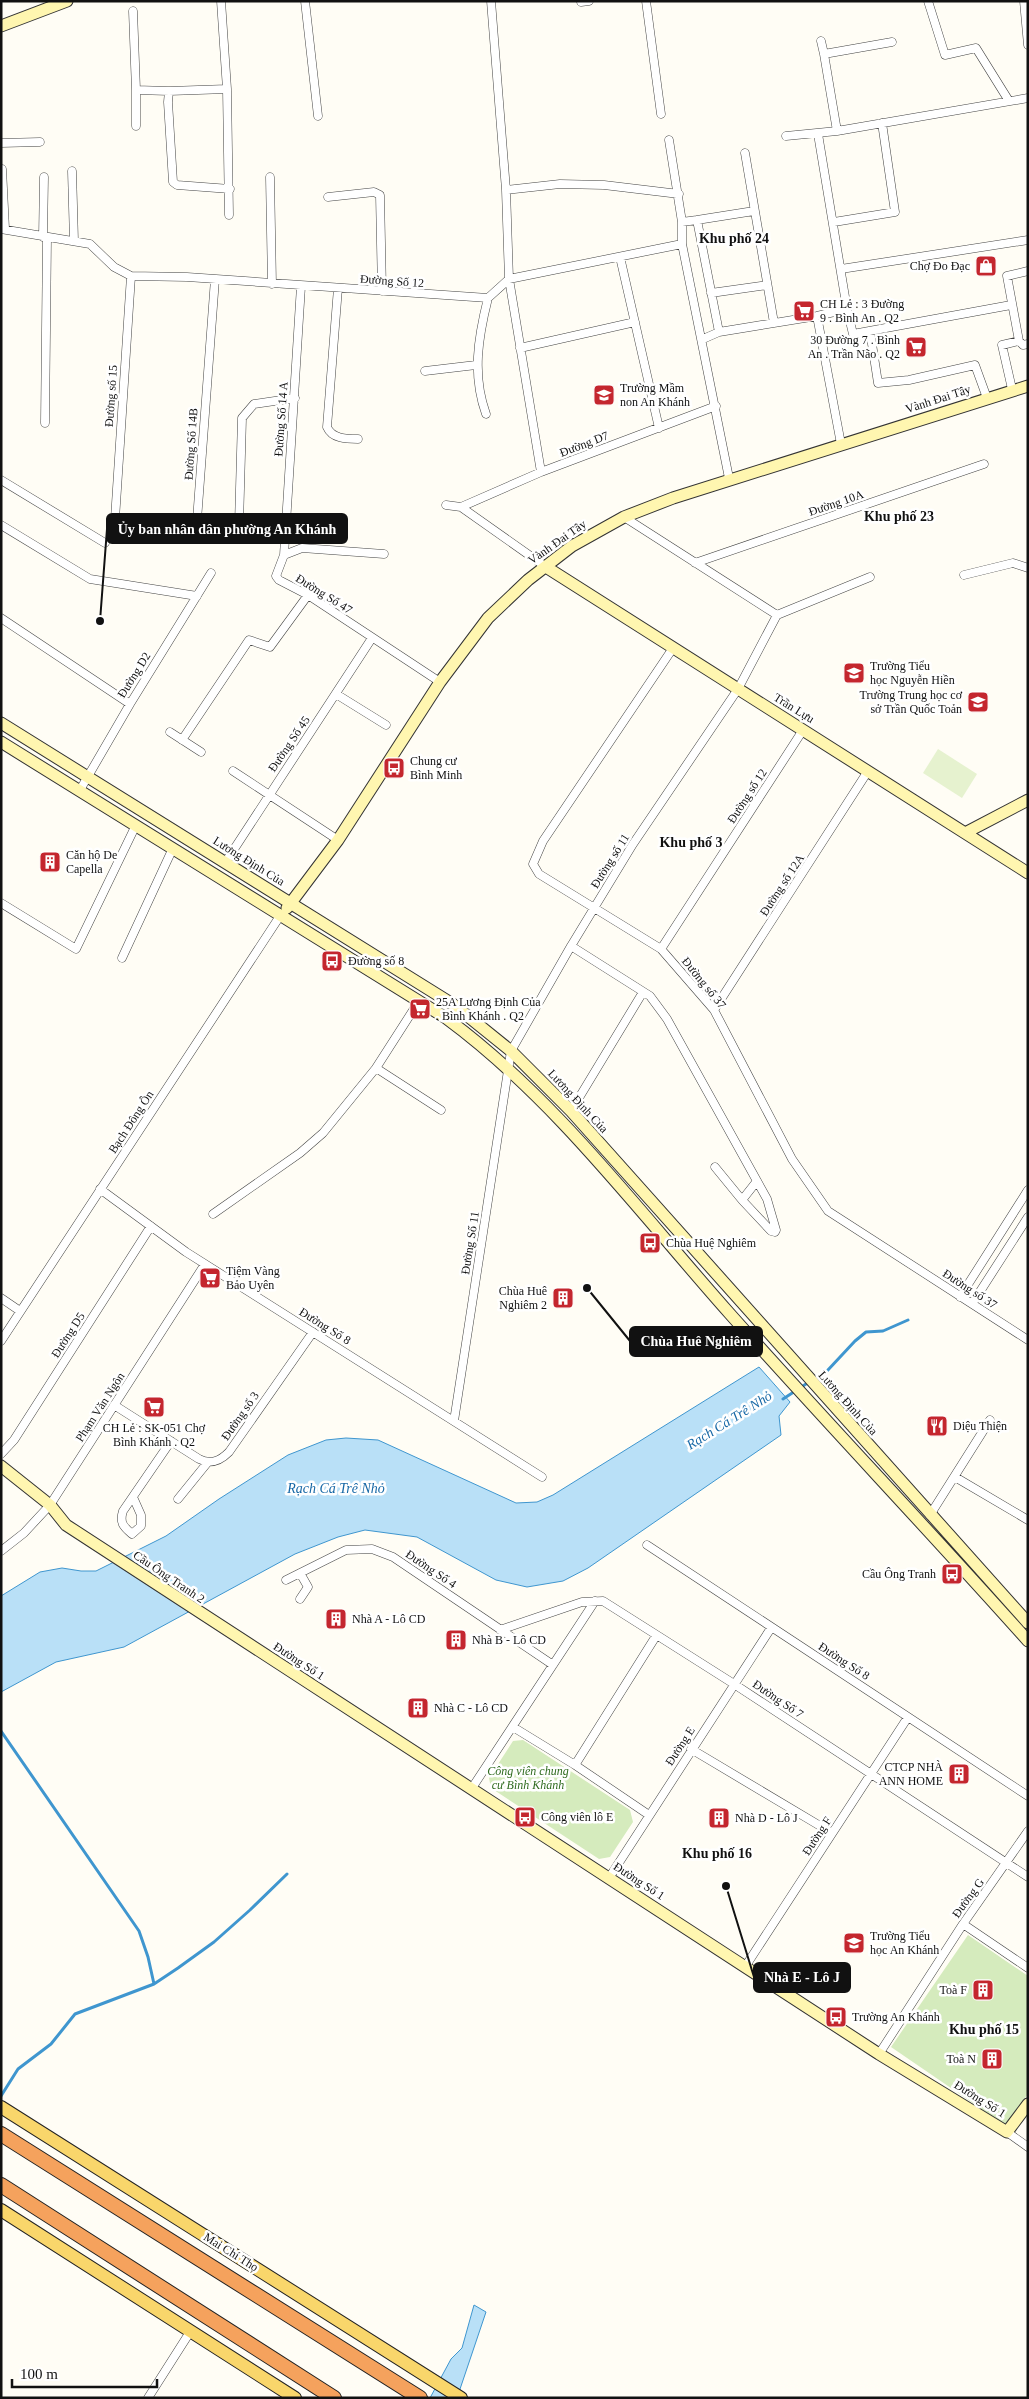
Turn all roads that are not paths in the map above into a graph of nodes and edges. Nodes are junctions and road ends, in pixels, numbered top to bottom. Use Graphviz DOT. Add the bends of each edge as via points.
graph roads {
  1 [pos="67,1"];
  2 [pos="220,1"];
  3 [pos="305,1"];
  4 [pos="491,1"];
  5 [pos="646,1"];
  6 [pos="928,1"];
  7 [pos="1024,1"];
  8 [pos="133,10"];
  9 [pos="1,26"];
  10 [pos="821,41"];
  11 [pos="892,42"];
  12 [pos="1028,45"];
  13 [pos="824,54"];
  14 [pos="227,89"];
  15 [pos="136,90"];
  16 [pos="169,92"];
  17 [pos="1028,98"];
  18 [pos="1009,101"];
  19 [pos="661,114"];
  20 [pos="318,116"];
  21 [pos="882,123"];
  22 [pos="136,126"];
  23 [pos="837,131"];
  24 [pos="818,134"];
  25 [pos="786,136"];
  26 [pos="669,140"];
  27 [pos="40,142"];
  28 [pos="1,143"];
  29 [pos="745,153"];
  30 [pos="2,169"];
  31 [pos="72,171"];
  32 [pos="44,177"];
  33 [pos="270,177"];
  34 [pos="230,189"];
  35 [pos="506,190"];
  36 [pos="679,194"];
  37 [pos="328,197"];
  38 [pos="754,211"];
  39 [pos="229,215"];
  40 [pos="697,220"];
  41 [pos="682,222"];
  42 [pos="834,222"];
  43 [pos="3,229"];
  44 [pos="45,237"];
  45 [pos="74,240"];
  46 [pos="1028,240"];
  47 [pos="682,244"];
  48 [pos="620,257"];
  49 [pos="842,269"];
  50 [pos="1028,271"];
  51 [pos="131,276"];
  52 [pos="215,279"];
  53 [pos="509,279"];
  54 [pos="272,284"];
  55 [pos="767,285"];
  56 [pos="301,286"];
  57 [pos="338,288"];
  58 [pos="382,291"];
  59 [pos="711,294"];
  60 [pos="488,298"];
  61 [pos="1011,305"];
  62 [pos="846,309"];
  63 [pos="817,316"];
  64 [pos="635,322"];
  65 [pos="774,323"];
  66 [pos="870,331"];
  67 [pos="718,332"];
  68 [pos="703,339"];
  69 [pos="1020,341"];
  70 [pos="1028,344"];
  71 [pos="520,348"];
  72 [pos="476,365"];
  73 [pos="425,370"];
  74 [pos="1028,386"];
  75 [pos="1012,389"];
  76 [pos="295,398"];
  77 [pos="987,398"];
  78 [pos="716,406"];
  79 [pos="486,414"];
  80 [pos="45,423"];
  81 [pos="659,428"];
  82 [pos="358,439"];
  83 [pos="841,444"];
  84 [pos="984,464"];
  85 [pos="542,472"];
  86 [pos="729,478"];
  87 [pos="1,480"];
  88 [pos="446,505"];
  89 [pos="461,507"];
  90 [pos="624,517"];
  91 [pos="115,519"];
  92 [pos="239,524"];
  93 [pos="1,525"];
  94 [pos="285,529"];
  95 [pos="104,543"];
  96 [pos="384,554"];
  97 [pos="284,555"];
  98 [pos="695,563"];
  99 [pos="546,567"];
  100 [pos="1028,568"];
  101 [pos="211,573"];
  102 [pos="964,575"];
  103 [pos="870,577"];
  104 [pos="308,595"];
  105 [pos="197,596"];
  106 [pos="777,615"];
  107 [pos="1,618"];
  108 [pos="372,638"];
  109 [pos="673,648"];
  110 [pos="440,682"];
  111 [pos="738,689"];
  112 [pos="336,694"];
  113 [pos="130,704"];
  114 [pos="1,723"];
  115 [pos="386,725"];
  116 [pos="803,730"];
  117 [pos="170,732"];
  118 [pos="182,740"];
  119 [pos="1,742"];
  120 [pos="200,752"];
  121 [pos="233,771"];
  122 [pos="868,771"];
  123 [pos="88,777"];
  124 [pos="80,790"];
  125 [pos="268,794"];
  126 [pos="1028,800"];
  127 [pos="136,825"];
  128 [pos="965,833"];
  129 [pos="338,840"];
  130 [pos="173,848"];
  131 [pos="225,863"];
  132 [pos="1028,873"];
  133 [pos="1,903"];
  134 [pos="291,904"];
  135 [pos="594,908"];
  136 [pos="280,916"];
  137 [pos="571,946"];
  138 [pos="661,949"];
  139 [pos="122,958"];
  140 [pos="643,992"];
  141 [pos="419,1001"];
  142 [pos="714,1010"];
  143 [pos="512,1051"];
  144 [pos="376,1068"];
  145 [pos="508,1068"];
  146 [pos="441,1110"];
  147 [pos="570,1111"];
  148 [pos="715,1166"];
  149 [pos="757,1181"];
  150 [pos="100,1189"];
  151 [pos="1028,1190"];
  152 [pos="742,1200"];
  153 [pos="213,1214"];
  154 [pos="1027,1221"];
  155 [pos="151,1226"];
  156 [pos="205,1264"];
  157 [pos="960,1297"];
  158 [pos="1,1298"];
  159 [pos="972,1304"];
  160 [pos="20,1311"];
  161 [pos="313,1332"];
  162 [pos="1028,1340"];
  163 [pos="1,1341"];
  164 [pos="114,1405"];
  165 [pos="990,1420"];
  166 [pos="454,1421"];
  167 [pos="171,1441"];
  168 [pos="1,1454"];
  169 [pos="208,1462"];
  170 [pos="1,1466"];
  171 [pos="542,1477"];
  172 [pos="955,1477"];
  173 [pos="133,1497"];
  174 [pos="178,1500"];
  175 [pos="50,1505"];
  176 [pos="930,1514"];
  177 [pos="1028,1520"];
  178 [pos="648,1545"];
  179 [pos="1,1551"];
  180 [pos="300,1573"];
  181 [pos="286,1580"];
  182 [pos="300,1599"];
  183 [pos="595,1601"];
  184 [pos="1028,1623"];
  185 [pos="771,1628"];
  186 [pos="500,1630"];
  187 [pos="656,1636"];
  188 [pos="236,1637"];
  189 [pos="1028,1641"];
  190 [pos="553,1665"];
  191 [pos="734,1684"];
  192 [pos="908,1717"];
  193 [pos="513,1727"];
  194 [pos="691,1749"];
  195 [pos="575,1765"];
  196 [pos="871,1775"];
  197 [pos="472,1788"];
  198 [pos="1028,1796"];
  199 [pos="649,1815"];
  200 [pos="1028,1831"];
  201 [pos="832,1833"];
  202 [pos="1007,1864"];
  203 [pos="1028,1877"];
  204 [pos="609,1878"];
  205 [pos="963,1924"];
  206 [pos="745,1967"];
  207 [pos="1028,1968"];
  208 [pos="879,2054"];
  209 [pos="1028,2104"];
  210 [pos="1,2107"];
  211 [pos="1007,2132"];
  212 [pos="1,2134"];
  213 [pos="1028,2147"];
  214 [pos="1,2185"];
  215 [pos="1,2210"];
  216 [pos="190,2332"];
  217 [pos="148,2398"];
  218 [pos="295,2398"];
  219 [pos="334,2398"];
  220 [pos="420,2398"];
  221 [pos="461,2398"];
  1 -- 9 [label="street"];
  2 -- 14 [label="street"];
  3 -- 20 [label="street"];
  4 -- 35 [label="street"];
  5 -- 19 [label="street"];
  6 -- 18 [label="street" via="945,55 976,48"];
  7 -- 12 [label="street"];
  8 -- 15 [label="street"];
  10 -- 13 [label="street"];
  11 -- 13 [label="street"];
  13 -- 23 [label="street"];
  14 -- 16 [label="street"];
  14 -- 34 [label="street"];
  15 -- 16 [label="street"];
  15 -- 22 [label="street"];
  16 -- 34 [label="street" via="173,182"];
  17 -- 18 [label="street"];
  18 -- 21 [label="street"];
  21 -- 23 [label="street"];
  21 -- 42 [label="street" via="895,212"];
  23 -- 24 [label="street"];
  24 -- 25 [label="street"];
  24 -- 42 [label="street"];
  26 -- 36 [label="street"];
  27 -- 28 [label="street"];
  29 -- 38 [label="street"];
  30 -- 43 [label="street"];
  31 -- 45 [label="street"];
  32 -- 44 [label="street"];
  33 -- 54 [label="street"];
  34 -- 39 [label="street"];
  35 -- 36 [label="street" via="569,184"];
  35 -- 53 [label="street"];
  36 -- 41 [label="street"];
  37 -- 58 [label="street" via="374,192 380,195"];
  38 -- 40 [label="street"];
  38 -- 55 [label="street"];
  40 -- 41 [label="street"];
  40 -- 59 [label="street"];
  41 -- 47 [label="street"];
  42 -- 49 [label="street"];
  43 -- 44 [label="street, Đường Số 12"];
  44 -- 45 [label="street, Đường Số 12"];
  44 -- 80 [label="street"];
  45 -- 51 [label="street, Đường Số 12" via="90,244 114,267"];
  46 -- 49 [label="street"];
  47 -- 48 [label="street"];
  47 -- 68 [label="street"];
  48 -- 53 [label="street"];
  48 -- 64 [label="street"];
  49 -- 62 [label="street"];
  50 -- 61 [label="street" via="1006,276"];
  51 -- 52 [label="street, Đường Số 12"];
  51 -- 91 [label="street, Đường số 15"];
  52 -- 54 [label="street, Đường Số 12"];
  52 -- 92 [label="street, Đường Số 14B" via="197,520 199,523"];
  53 -- 60 [label="street"];
  53 -- 71 [label="street"];
  54 -- 56 [label="street, Đường Số 12"];
  55 -- 59 [label="street"];
  55 -- 65 [label="street"];
  56 -- 57 [label="street, Đường Số 12"];
  56 -- 76 [label="street, Đường Số 14 A"];
  57 -- 58 [label="street, Đường Số 12"];
  57 -- 82 [label="street" via="327,427 338,437"];
  58 -- 60 [label="street, Đường Số 12"];
  59 -- 67 [label="street"];
  60 -- 72 [label="street" via="479,334"];
  61 -- 66 [label="street"];
  61 -- 69 [label="street"];
  62 -- 63 [label="street"];
  62 -- 66 [label="street" via="853,334"];
  63 -- 65 [label="street"];
  63 -- 83 [label="street"];
  64 -- 71 [label="street"];
  64 -- 81 [label="street"];
  65 -- 67 [label="street"];
  66 -- 77 [label="street" via="878,384 975,365"];
  67 -- 68 [label="street"];
  68 -- 78 [label="street"];
  69 -- 70 [label="street" via="1023,345"];
  69 -- 75 [label="street" via="1002,345"];
  71 -- 85 [label="street"];
  72 -- 73 [label="street"];
  72 -- 79 [label="street" via="480,398"];
  74 -- 75 [label="street, Vành Đai Tây"];
  75 -- 77 [label="street, Vành Đai Tây"];
  76 -- 92 [label="street" via="254,404 242,418"];
  76 -- 94 [label="street, Đường Số 14 A"];
  77 -- 83 [label="street, Vành Đai Tây"];
  78 -- 81 [label="street, Đường D7"];
  78 -- 86 [label="street"];
  81 -- 85 [label="street, Đường D7"];
  83 -- 86 [label="street, Vành Đai Tây"];
  84 -- 98 [label="street, Đường 10A"];
  85 -- 89 [label="street, Đường D7"];
  86 -- 90 [label="street, Vành Đai Tây"];
  87 -- 95 [label="street"];
  88 -- 89 [label="street"];
  89 -- 99 [label="street"];
  90 -- 98 [label="street"];
  90 -- 99 [label="street, Vành Đai Tây" via="590,535"];
  92 -- 94 [label="street, Đường Số 14B"];
  93 -- 105 [label="street" via="90,579"];
  94 -- 97 [label="street, Đường Số 14 A"];
  96 -- 97 [label="street" via="302,548"];
  97 -- 104 [label="street, Đường Số 47" via="276,576"];
  98 -- 106 [label="street"];
  99 -- 109 [label="street, Trần Lựu"];
  99 -- 110 [label="street, Vành Đai Tây" via="488,618"];
  100 -- 102 [label="street" via="1013,562"];
  101 -- 105 [label="street, Đường D2"];
  103 -- 106 [label="street"];
  104 -- 108 [label="street, Đường Số 47"];
  104 -- 118 [label="street" via="270,647 249,640"];
  105 -- 113 [label="street, Đường D2"];
  106 -- 111 [label="street"];
  107 -- 113 [label="street"];
  108 -- 110 [label="street, Đường Số 47"];
  108 -- 112 [label="street, Đường Số 45"];
  109 -- 111 [label="street, Trần Lựu"];
  109 -- 135 [label="street, Đường số 37" via="543,841 533,864 539,874"];
  110 -- 129 [label="street, Vành Đai Tây"];
  111 -- 116 [label="street, Trần Lựu"];
  111 -- 135 [label="street, Đường số 11" via="633,844"];
  112 -- 115 [label="street"];
  112 -- 125 [label="street, Đường Số 45"];
  113 -- 123 [label="street, Đường D2"];
  114 -- 123 [label="street, Lương Định Của"];
  116 -- 122 [label="street, Trần Lựu"];
  116 -- 138 [label="street, Đường số 12"];
  117 -- 118 [label="street"];
  118 -- 120 [label="street"];
  119 -- 124 [label="street, Lương Định Của"];
  121 -- 125 [label="street"];
  122 -- 128 [label="street, Trần Lựu"];
  122 -- 142 [label="street, Đường số 12A"];
  123 -- 124 [label="street, Đường D2"];
  123 -- 131 [label="street, Lương Định Của"];
  124 -- 127 [label="street, Lương Định Của"];
  125 -- 129 [label="street"];
  125 -- 131 [label="street, Đường Số 45"];
  126 -- 128 [label="street"];
  127 -- 130 [label="street, Lương Định Của"];
  127 -- 133 [label="street" via="76,949"];
  128 -- 132 [label="street, Trần Lựu"];
  129 -- 134 [label="street, Vành Đai Tây"];
  130 -- 136 [label="street, Lương Định Của"];
  130 -- 139 [label="street"];
  131 -- 134 [label="street, Lương Định Của"];
  134 -- 136 [label="street, Vành Đai Tây"];
  134 -- 143 [label="street, Lương Định Của" via="454,1005"];
  135 -- 137 [label="street, Đường số 11"];
  135 -- 138 [label="street, Đường số 37"];
  136 -- 141 [label="street, Lương Định Của"];
  136 -- 150 [label="street, Bạch Đông Ôn"];
  137 -- 140 [label="street"];
  137 -- 143 [label="street, Đường số 11"];
  138 -- 142 [label="street, Đường số 37"];
  140 -- 147 [label="street"];
  140 -- 149 [label="street" via="650,996 667,1019"];
  141 -- 144 [label="street"];
  141 -- 145 [label="street, Lương Định Của" via="479,1042"];
  142 -- 157 [label="street, Đường số 37" via="792,1159 828,1211"];
  143 -- 145 [label="street, Đường Số 11"];
  143 -- 147 [label="street, Lương Định Của"];
  144 -- 146 [label="street"];
  144 -- 153 [label="street" via="323,1133"];
  145 -- 166 [label="street, Đường Số 11"];
  145 -- 189 [label="street, Lương Định Của" via="562,1122 734,1318"];
  147 -- 176 [label="street, Lương Định Của"];
  148 -- 152 [label="street"];
  149 -- 152 [label="street"];
  149 -- 152 [label="street" via="767,1199 776,1231 772,1231"];
  150 -- 155 [label="street, Đường Số 8"];
  150 -- 160 [label="street, Bạch Đông Ôn"];
  151 -- 157 [label="street"];
  154 -- 159 [label="street"];
  155 -- 156 [label="street, Đường Số 8"];
  155 -- 168 [label="street, Đường D5" via="14,1440"];
  156 -- 161 [label="street, Đường Số 8"];
  156 -- 164 [label="street, Phạm Văn Ngôn"];
  157 -- 159 [label="street, Đường số 37"];
  158 -- 160 [label="street"];
  159 -- 162 [label="street, Đường số 37"];
  160 -- 163 [label="street, Bạch Đông Ôn"];
  161 -- 166 [label="street, Đường Số 8"];
  161 -- 169 [label="street, Đường số 3" via="229,1452 220,1460"];
  164 -- 167 [label="street"];
  164 -- 175 [label="street, Phạm Văn Ngôn"];
  165 -- 172 [label="street"];
  166 -- 171 [label="street, Đường Số 8"];
  167 -- 169 [label="street"];
  167 -- 173 [label="street"];
  169 -- 174 [label="street"];
  170 -- 175 [label="street, Cầu Ông Tranh 2"];
  172 -- 176 [label="street"];
  172 -- 177 [label="street"];
  175 -- 179 [label="street, Phạm Văn Ngôn" via="24,1533"];
  175 -- 188 [label="street, Cầu Ông Tranh 2" via="66,1525"];
  176 -- 184 [label="street, Lương Định Của"];
  178 -- 185 [label="street, Đường Số 8"];
  180 -- 181 [label="street, Đường Số 4"];
  180 -- 182 [label="street" via="308,1587"];
  180 -- 186 [label="street, Đường Số 4" via="346,1550 372,1549 393,1557"];
  183 -- 186 [label="street" via="582,1602"];
  183 -- 187 [label="street, Đường Số 7" via="603,1602"];
  183 -- 190 [label="street"];
  185 -- 191 [label="street, Đường E"];
  185 -- 192 [label="street, Đường Số 8"];
  186 -- 190 [label="street, Đường Số 4"];
  187 -- 191 [label="street, Đường Số 7"];
  187 -- 195 [label="street"];
  188 -- 197 [label="street, Đường Số 1"];
  190 -- 193 [label="street"];
  191 -- 194 [label="street, Đường E"];
  191 -- 196 [label="street, Đường Số 7"];
  192 -- 196 [label="street, Đường F"];
  192 -- 198 [label="street, Đường Số 8"];
  193 -- 195 [label="street"];
  193 -- 197 [label="street"];
  194 -- 199 [label="street, Đường E"];
  194 -- 201 [label="street"];
  195 -- 199 [label="street"];
  196 -- 201 [label="street, Đường F"];
  196 -- 202 [label="street, Đường Số 7"];
  197 -- 204 [label="street, Đường Số 1"];
  199 -- 204 [label="street, Đường E"];
  200 -- 202 [label="street, Đường G"];
  201 -- 206 [label="street, Đường F"];
  202 -- 203 [label="street, Đường Số 7"];
  202 -- 205 [label="street, Đường G"];
  204 -- 206 [label="street, Đường Số 1"];
  205 -- 207 [label="street"];
  205 -- 208 [label="street, Đường G"];
  206 -- 208 [label="street, Đường Số 1"];
  208 -- 211 [label="street, Đường Số 1"];
  209 -- 211 [label="street"];
  210 -- 221 [label="main road, Mai Chí Thọ"];
  211 -- 213 [label="street, Đường Số 1"];
  212 -- 220 [label="highway, Mai Chí Thọ"];
  214 -- 219 [label="highway"];
  215 -- 216 [label="main road"];
  216 -- 217 [label="street"];
  216 -- 218 [label="main road"];
}
